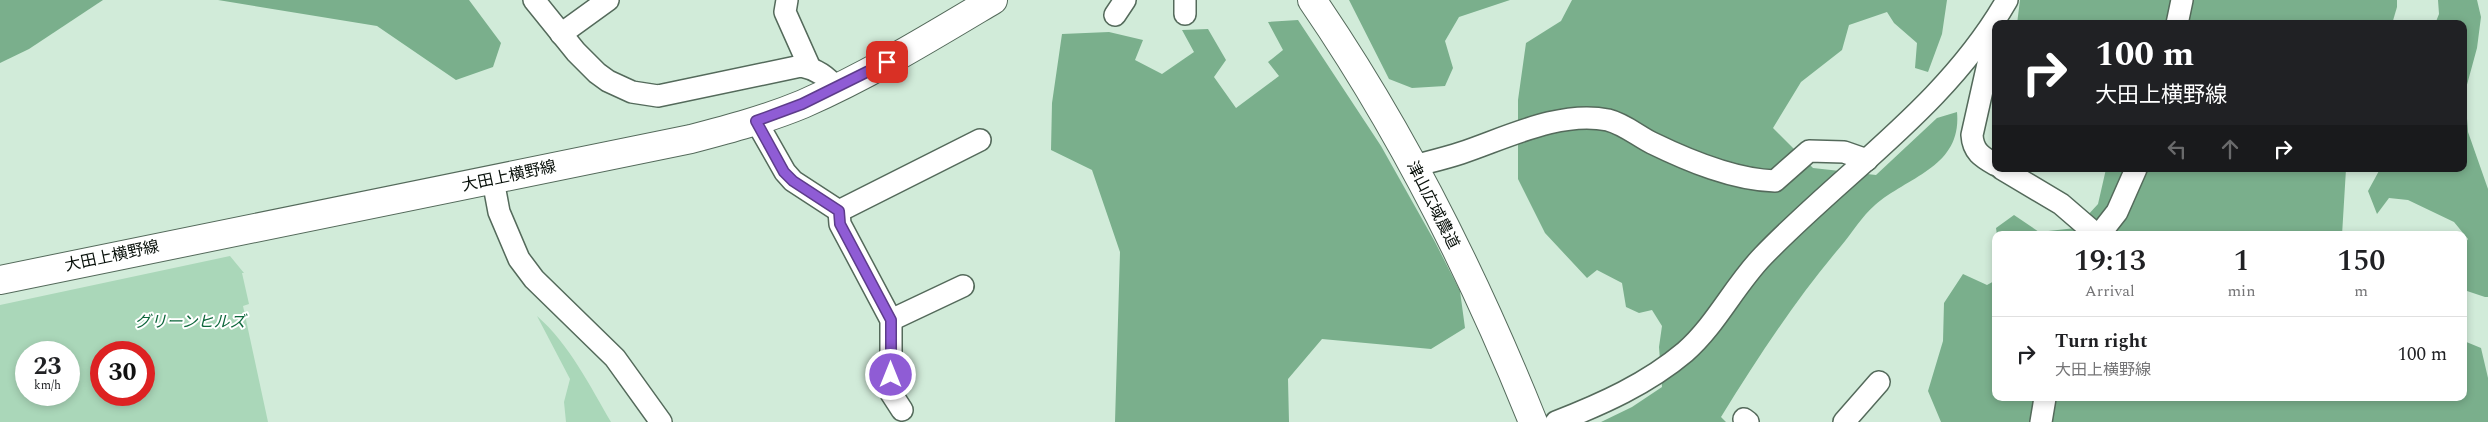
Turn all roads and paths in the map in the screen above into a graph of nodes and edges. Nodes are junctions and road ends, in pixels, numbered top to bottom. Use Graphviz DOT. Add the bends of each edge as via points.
graph roads {
  1 [pos="534,0"];
  2 [pos="608,0"];
  3 [pos="787,0"];
  4 [pos="993,0"];
  5 [pos="1312,0"];
  6 [pos="2007,0"];
  7 [pos="2182,0"];
  8 [pos="1996,20"];
  9 [pos="2178,20"];
  10 [pos="1992,27"];
  11 [pos="1989,32"];
  12 [pos="561,34"];
  13 [pos="1992,46"];
  14 [pos="1992,46"];
  15 [pos="810,68"];
  16 [pos="836,88"];
  17 [pos="756,121"];
  18 [pos="980,140"];
  19 [pos="1867,160"];
  20 [pos="1992,163"];
  21 [pos="1414,166"];
  22 [pos="2007,172"];
  23 [pos="2135,172"];
  24 [pos="493,180"];
  25 [pos="839,211"];
  26 [pos="2093,231"];
  27 [pos="2101,231"];
  28 [pos="0,280"];
  29 [pos="963,286"];
  30 [pos="891,320"];
  31 [pos="1879,382"];
  32 [pos="2044,401"];
  33 [pos="902,410"];
  34 [pos="660,422"];
  35 [pos="1533,422"];
  36 [pos="1556,422"];
  37 [pos="1844,422"];
  38 [pos="2041,422"];
  1 -- 12 [label="street"];
  2 -- 12 [label="street"];
  3 -- 15 [label="street" via="785,12"];
  4 -- 16 [label="main road, 大田上横野線" via="904,53"];
  5 -- 21 [label="main road, 津山広域農道"];
  6 -- 8 [label="street"];
  7 -- 9 [label="street"];
  10 -- 11 [label="street"];
  11 -- 13 [label="street"];
  11 -- 19 [label="street" via="1934,99"];
  12 -- 15 [label="street" via="608,81 645,95 658,96 801,66"];
  14 -- 20 [label="street" via="1972,135 1972,146"];
  15 -- 16 [label="street" via="830,79"];
  16 -- 17 [label="main road, 大田上横野線"];
  17 -- 24 [label="main road, 大田上横野線" via="691,139"];
  17 -- 25 [label="street" via="784,172"];
  18 -- 25 [label="street"];
  19 -- 21 [label="street" via="1844,152 1810,151 1775,181 1766,181 1717,169 1651,142 1609,120 1592,119 1548,123"];
  19 -- 36 [label="street" via="1762,257 1708,328 1685,352 1642,383 1602,404"];
  21 -- 35 [label="main road, 津山広域農道" via="1484,306"];
  22 -- 26 [label="street" via="2061,204"];
  23 -- 27 [label="street" via="2117,212"];
  24 -- 28 [label="main road, 大田上横野線"];
  24 -- 34 [label="street" via="499,212 519,259 534,279 615,358"];
  25 -- 30 [label="street" via="840,224"];
  29 -- 30 [label="street"];
  30 -- 33 [label="street" via="891,393"];
  31 -- 37 [label="street"];
  32 -- 38 [label="street"];
}
